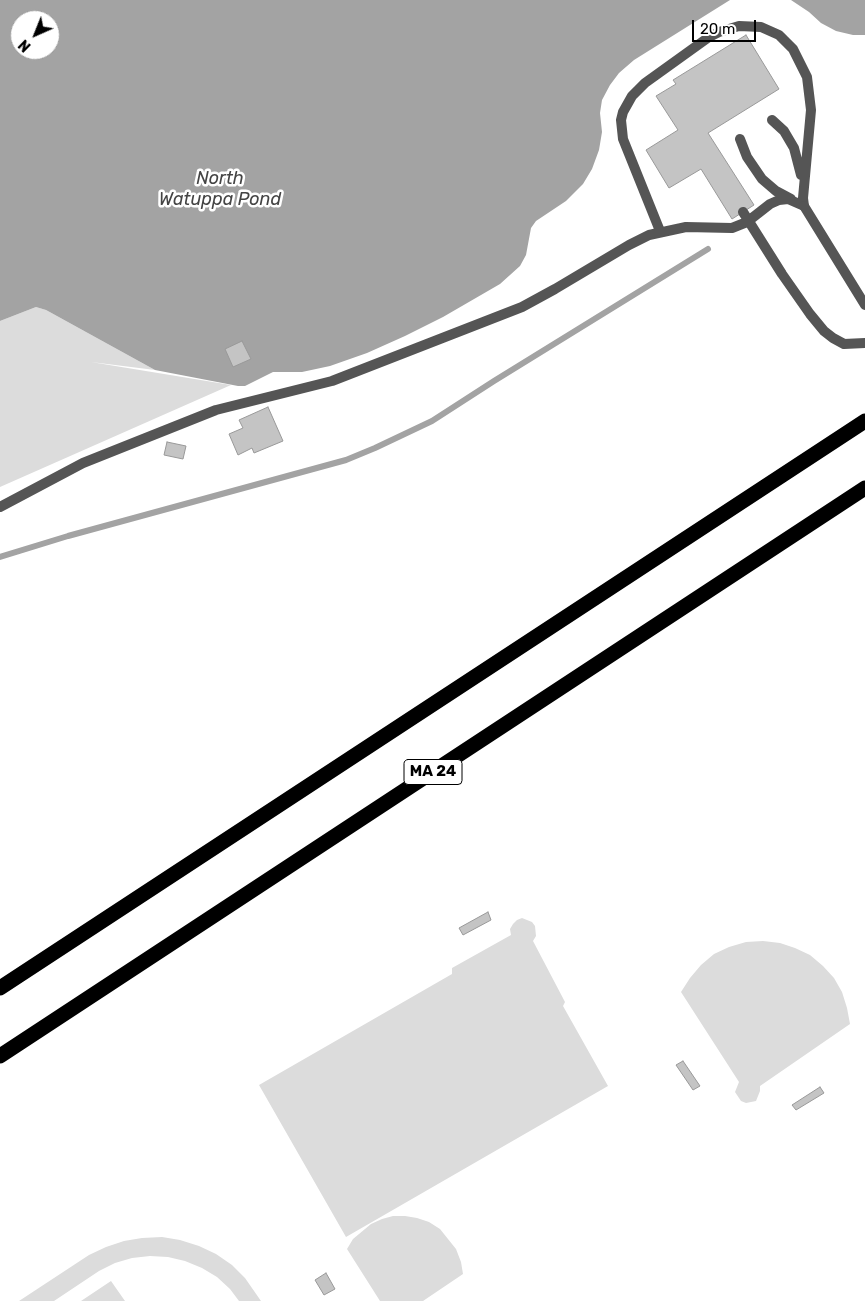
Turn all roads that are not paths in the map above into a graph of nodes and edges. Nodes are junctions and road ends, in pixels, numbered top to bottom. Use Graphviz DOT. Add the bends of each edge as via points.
graph roads {
  1 [pos="772,120"];
  2 [pos="740,139"];
  3 [pos="801,202"];
  4 [pos="743,212"];
  5 [pos="660,231"];
  6 [pos="865,305"];
  7 [pos="865,343"];
  8 [pos="865,421"];
  9 [pos="865,488"];
  10 [pos="0,507"];
  11 [pos="0,988"];
  12 [pos="0,1056"];
  1 -- 3 [label="street" via="784,131 794,148 802,177"];
  2 -- 3 [label="street" via="762,180 776,191"];
  3 -- 5 [label="street" via="779,200 747,222 732,228 686,227"];
  3 -- 5 [label="street" via="811,99 803,67 793,49 770,30 750,25 729,28 710,37 645,83 623,112 623,139"];
  3 -- 6 [label="street"];
  4 -- 7 [label="street" via="796,295 824,331 844,344"];
  5 -- 10 [label="street" via="628,245 522,307 332,381 216,410 83,463"];
  8 -- 11 [label="highway"];
  9 -- 12 [label="highway, MA 24"];
}
